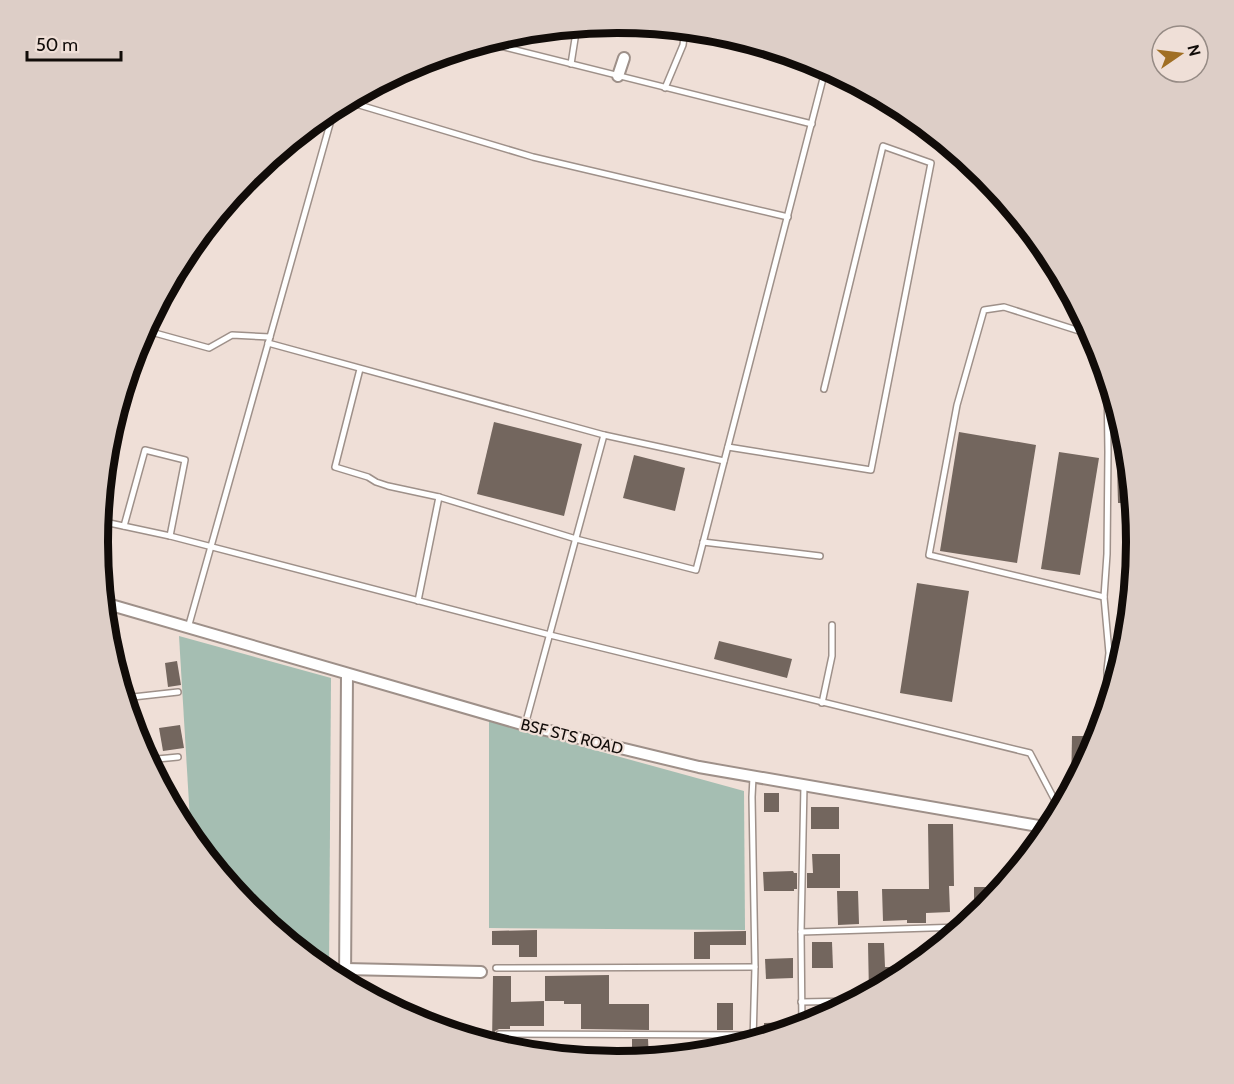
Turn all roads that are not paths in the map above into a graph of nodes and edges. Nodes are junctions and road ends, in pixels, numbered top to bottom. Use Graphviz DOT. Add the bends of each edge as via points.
graph roads {
  1 [pos="576,35"];
  2 [pos="684,37"];
  3 [pos="502,46"];
  4 [pos="624,58"];
  5 [pos="571,64"];
  6 [pos="618,76"];
  7 [pos="824,77"];
  8 [pos="665,88"];
  9 [pos="358,104"];
  10 [pos="331,121"];
  11 [pos="812,124"];
  12 [pos="788,217"];
  13 [pos="1080,331"];
  14 [pos="153,333"];
  15 [pos="269,340"];
  16 [pos="360,369"];
  17 [pos="824,389"];
  18 [pos="1107,405"];
  19 [pos="604,435"];
  20 [pos="728,447"];
  21 [pos="724,461"];
  22 [pos="439,497"];
  23 [pos="109,523"];
  24 [pos="123,526"];
  25 [pos="170,536"];
  26 [pos="576,539"];
  27 [pos="703,542"];
  28 [pos="211,547"];
  29 [pos="819,556"];
  30 [pos="1104,597"];
  31 [pos="418,601"];
  32 [pos="112,605"];
  33 [pos="832,625"];
  34 [pos="188,628"];
  35 [pos="550,635"];
  36 [pos="347,674"];
  37 [pos="1107,680"];
  38 [pos="178,692"];
  39 [pos="132,697"];
  40 [pos="822,703"];
  41 [pos="525,725"];
  42 [pos="178,757"];
  43 [pos="157,759"];
  44 [pos="753,777"];
  45 [pos="804,785"];
  46 [pos="1055,801"];
  47 [pos="1039,826"];
  48 [pos="950,927"];
  49 [pos="801,932"];
  50 [pos="755,967"];
  51 [pos="496,968"];
  52 [pos="345,969"];
  53 [pos="345,972"];
  54 [pos="481,972"];
  55 [pos="837,1001"];
  56 [pos="801,1002"];
  57 [pos="802,1016"];
  58 [pos="753,1033"];
  59 [pos="499,1034"];
  60 [pos="732,1038"];
  1 -- 5 [label="lane"];
  2 -- 8 [label="lane"];
  3 -- 5 [label="lane"];
  4 -- 6 [label="street"];
  5 -- 6 [label="lane"];
  6 -- 8 [label="lane"];
  7 -- 11 [label="lane"];
  8 -- 11 [label="lane"];
  9 -- 12 [label="lane" via="533,157"];
  10 -- 15 [label="lane"];
  11 -- 12 [label="lane"];
  12 -- 20 [label="lane"];
  13 -- 30 [label="lane" via="1004,308 984,310 957,405 929,555"];
  14 -- 15 [label="lane" via="209,348 232,335"];
  15 -- 16 [label="lane"];
  15 -- 28 [label="lane"];
  16 -- 19 [label="lane"];
  16 -- 22 [label="lane" via="335,467 388,486"];
  17 -- 20 [label="lane" via="882,146 931,163 871,470"];
  18 -- 30 [label="lane"];
  19 -- 21 [label="lane"];
  19 -- 26 [label="lane"];
  20 -- 21 [label="lane"];
  21 -- 27 [label="lane"];
  22 -- 26 [label="lane"];
  22 -- 31 [label="lane"];
  23 -- 24 [label="lane"];
  24 -- 25 [label="lane"];
  24 -- 25 [label="lane" via="145,450 185,460"];
  25 -- 28 [label="lane"];
  26 -- 27 [label="lane" via="696,570"];
  26 -- 35 [label="lane"];
  27 -- 29 [label="lane"];
  28 -- 31 [label="lane"];
  28 -- 34 [label="lane"];
  30 -- 37 [label="lane"];
  31 -- 35 [label="lane"];
  32 -- 34 [label="street, BSF STS ROAD"];
  33 -- 40 [label="lane" via="832,656"];
  34 -- 36 [label="street, BSF STS ROAD"];
  35 -- 40 [label="lane"];
  35 -- 41 [label="lane"];
  36 -- 41 [label="street, BSF STS ROAD"];
  36 -- 52 [label="street"];
  38 -- 39 [label="lane"];
  40 -- 46 [label="lane" via="1030,753"];
  41 -- 44 [label="street, BSF STS ROAD"];
  42 -- 43 [label="lane"];
  44 -- 45 [label="street, BSF STS ROAD"];
  44 -- 50 [label="lane"];
  45 -- 47 [label="street, BSF STS ROAD"];
  45 -- 49 [label="lane"];
  48 -- 49 [label="lane"];
  49 -- 56 [label="lane"];
  50 -- 51 [label="lane"];
  50 -- 58 [label="lane"];
  52 -- 53 [label="street"];
  52 -- 54 [label="street"];
  55 -- 56 [label="lane"];
  56 -- 57 [label="lane"];
  59 -- 60 [label="lane"];
}
